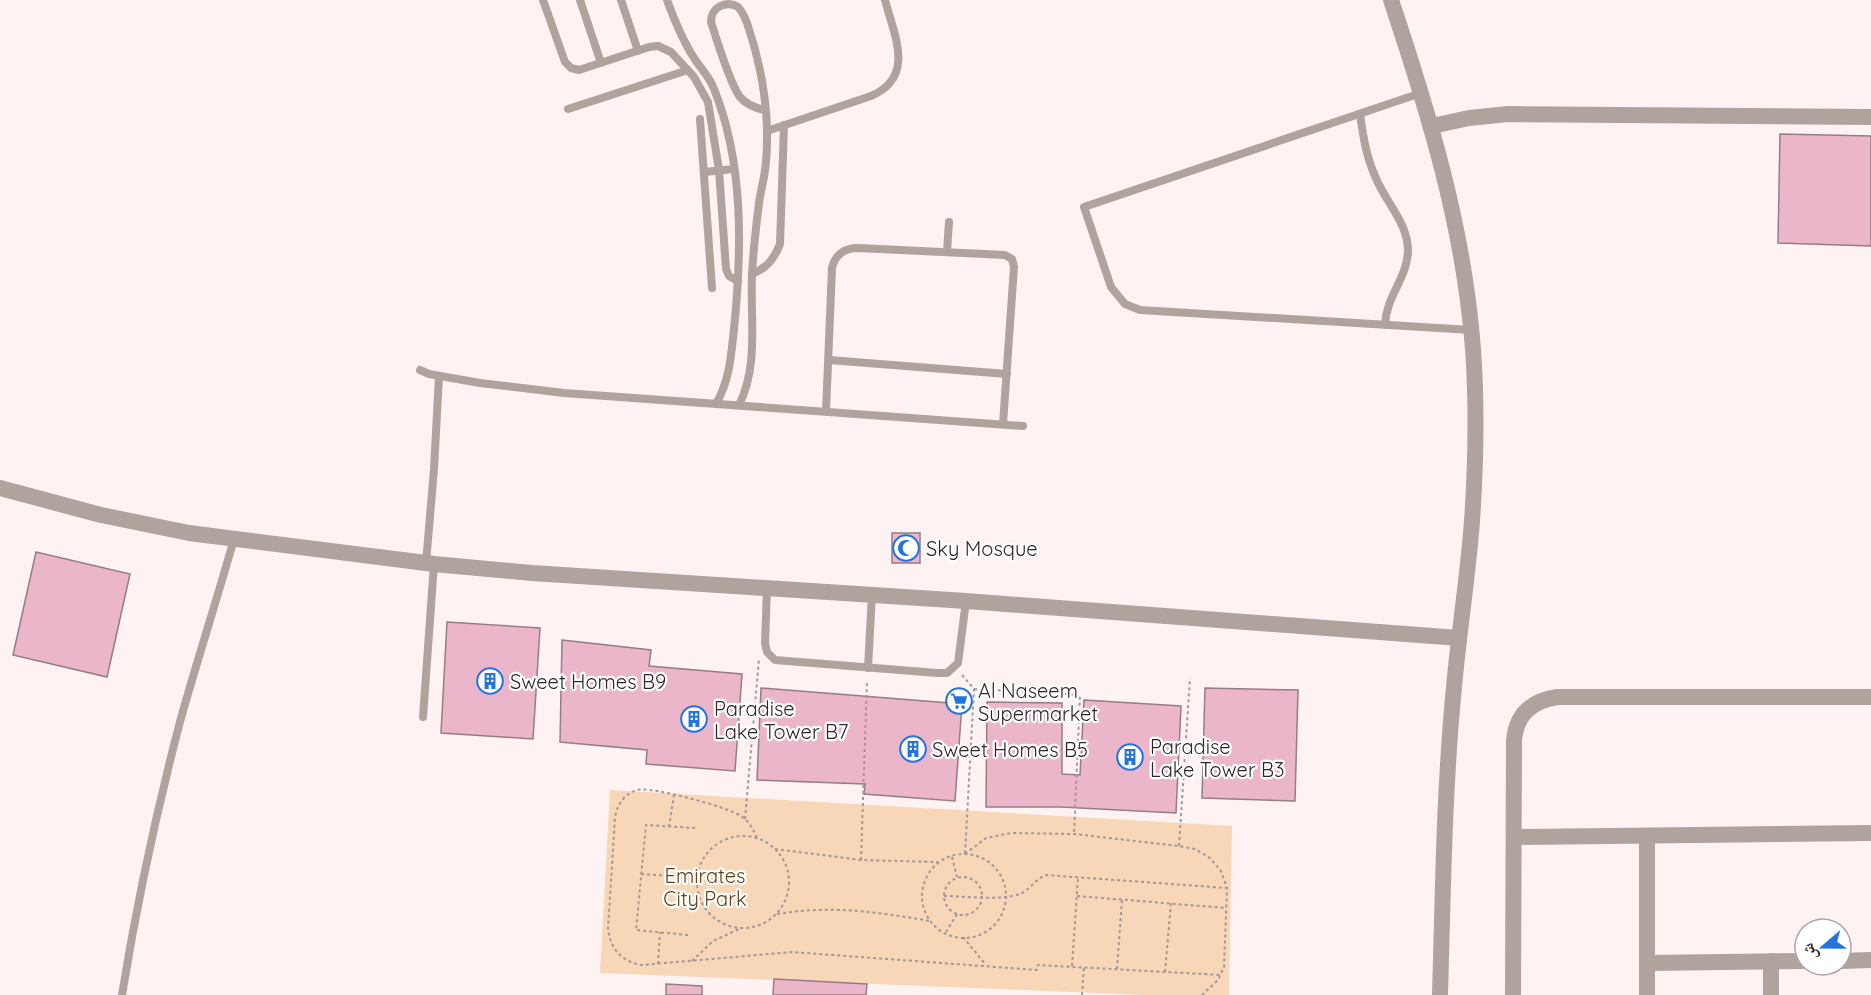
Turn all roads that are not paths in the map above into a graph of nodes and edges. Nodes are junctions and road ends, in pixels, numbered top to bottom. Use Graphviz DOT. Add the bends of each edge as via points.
graph roads {
  1 [pos="543,0"];
  2 [pos="580,0"];
  3 [pos="621,0"];
  4 [pos="667,0"];
  5 [pos="885,0"];
  6 [pos="1391,0"];
  7 [pos="638,51"];
  8 [pos="601,63"];
  9 [pos="688,70"];
  10 [pos="1422,93"];
  11 [pos="568,109"];
  12 [pos="765,110"];
  13 [pos="1360,114"];
  14 [pos="1871,117"];
  15 [pos="700,119"];
  16 [pos="784,126"];
  17 [pos="1432,126"];
  18 [pos="767,131"];
  19 [pos="734,169"];
  20 [pos="719,170"];
  21 [pos="704,172"];
  22 [pos="949,222"];
  23 [pos="724,235"];
  24 [pos="738,235"];
  25 [pos="947,252"];
  26 [pos="752,274"];
  27 [pos="738,281"];
  28 [pos="712,288"];
  29 [pos="737,296"];
  30 [pos="751,297"];
  31 [pos="1384,325"];
  32 [pos="1471,330"];
  33 [pos="829,360"];
  34 [pos="420,370"];
  35 [pos="1007,374"];
  36 [pos="439,376"];
  37 [pos="716,404"];
  38 [pos="739,405"];
  39 [pos="826,411"];
  40 [pos="1003,424"];
  41 [pos="1023,426"];
  42 [pos="0,488"];
  43 [pos="234,539"];
  44 [pos="430,564"];
  45 [pos="767,588"];
  46 [pos="872,595"];
  47 [pos="966,601"];
  48 [pos="1459,638"];
  49 [pos="868,668"];
  50 [pos="1871,697"];
  51 [pos="423,717"];
  52 [pos="1871,833"];
  53 [pos="1514,837"];
  54 [pos="1647,837"];
  55 [pos="1871,960"];
  56 [pos="1793,961"];
  57 [pos="1853,961"];
  58 [pos="1771,962"];
  59 [pos="1647,963"];
  60 [pos="122,995"];
  61 [pos="1440,995"];
  62 [pos="1513,995"];
  63 [pos="1647,995"];
  64 [pos="1771,995"];
  1 -- 8 [label="lane" via="567,66 579,70"];
  2 -- 8 [label="lane"];
  3 -- 7 [label="lane"];
  4 -- 19 [label="lane" via="691,53 713,86"];
  5 -- 16 [label="lane" via="899,58 891,82 871,96"];
  6 -- 10 [label="street"];
  7 -- 8 [label="lane"];
  7 -- 9 [label="lane" via="663,47"];
  9 -- 11 [label="lane"];
  9 -- 20 [label="lane" via="708,102"];
  10 -- 13 [label="lane"];
  10 -- 17 [label="street"];
  12 -- 12 [label="lane" via="760,71 743,14 737,5 721,4 713,11 711,22 737,92 746,103"];
  12 -- 18 [label="lane"];
  13 -- 31 [label="lane" via="1371,167 1402,224 1407,242 1405,270 1389,301"];
  13 -- 31 [label="lane" via="1084,207 1111,287 1132,308"];
  14 -- 17 [label="street" via="1508,114"];
  15 -- 21 [label="lane"];
  16 -- 18 [label="lane"];
  16 -- 26 [label="lane" via="780,244 773,260"];
  17 -- 32 [label="street" via="1457,236"];
  18 -- 26 [label="lane"];
  19 -- 20 [label="lane"];
  19 -- 24 [label="lane"];
  20 -- 21 [label="lane"];
  20 -- 23 [label="lane"];
  21 -- 28 [label="lane"];
  22 -- 25 [label="lane"];
  23 -- 24 [label="lane"];
  23 -- 27 [label="lane" via="727,272"];
  24 -- 27 [label="lane"];
  25 -- 33 [label="lane" via="852,248 841,252 832,268"];
  25 -- 35 [label="lane" via="1005,255 1014,263"];
  26 -- 30 [label="lane"];
  27 -- 29 [label="lane"];
  29 -- 30 [label="lane"];
  29 -- 37 [label="lane" via="728,373"];
  30 -- 38 [label="lane" via="752,363"];
  31 -- 32 [label="lane"];
  32 -- 48 [label="street" via="1476,391 1475,475"];
  33 -- 35 [label="lane"];
  33 -- 39 [label="lane"];
  34 -- 36 [label="lane"];
  35 -- 40 [label="lane"];
  36 -- 37 [label="lane" via="564,393"];
  36 -- 44 [label="lane"];
  37 -- 38 [label="lane"];
  38 -- 39 [label="lane"];
  39 -- 40 [label="lane"];
  40 -- 41 [label="lane"];
  42 -- 43 [label="street" via="145,525"];
  43 -- 44 [label="street"];
  43 -- 60 [label="lane" via="167,775"];
  44 -- 45 [label="street"];
  44 -- 51 [label="lane"];
  45 -- 46 [label="street"];
  45 -- 49 [label="lane" via="765,643 771,656 781,662"];
  46 -- 47 [label="street"];
  46 -- 49 [label="lane"];
  47 -- 48 [label="street"];
  47 -- 49 [label="lane" via="955,667 942,674"];
  48 -- 61 [label="street" via="1447,766"];
  50 -- 53 [label="street" via="1542,700 1529,707 1516,726"];
  52 -- 54 [label="street"];
  53 -- 54 [label="street"];
  53 -- 62 [label="street"];
  54 -- 59 [label="street"];
  55 -- 57 [label="street"];
  56 -- 58 [label="street"];
  58 -- 59 [label="street"];
  58 -- 64 [label="street"];
  59 -- 63 [label="street"];
}
